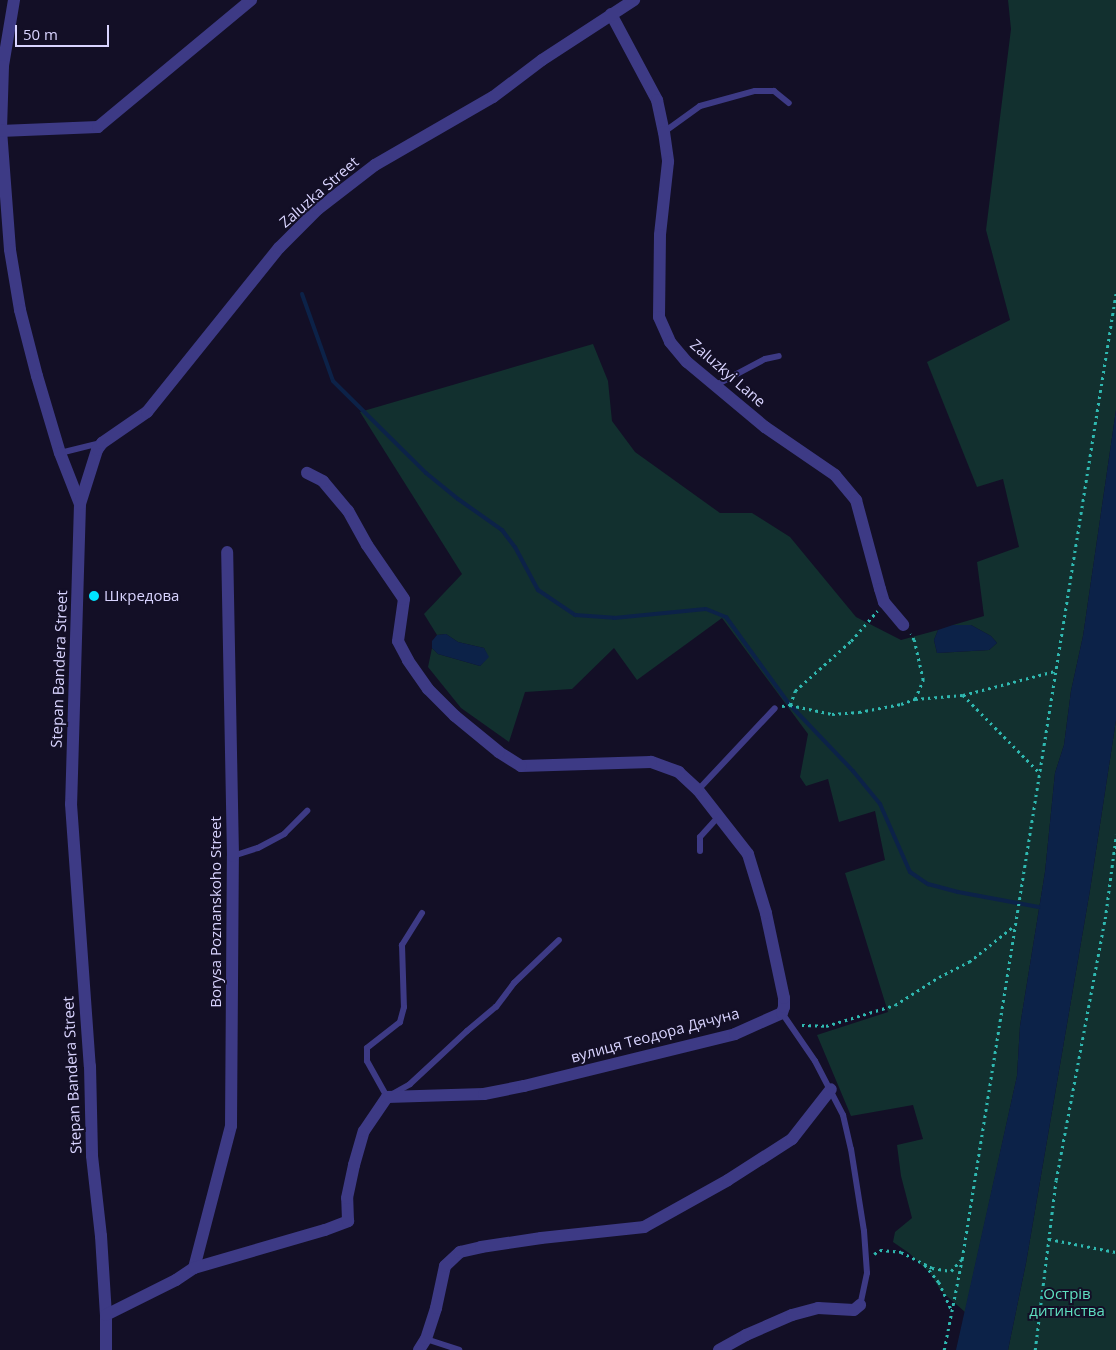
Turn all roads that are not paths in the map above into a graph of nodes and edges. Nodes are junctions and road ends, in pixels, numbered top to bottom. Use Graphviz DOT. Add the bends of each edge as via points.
graph roads {
  1 [pos="14,0"];
  2 [pos="252,0"];
  3 [pos="634,0"];
  4 [pos="611,14"];
  5 [pos="789,103"];
  6 [pos="0,131"];
  7 [pos="664,132"];
  8 [pos="779,356"];
  9 [pos="716,385"];
  10 [pos="102,443"];
  11 [pos="60,453"];
  12 [pos="307,473"];
  13 [pos="80,504"];
  14 [pos="227,552"];
  15 [pos="903,625"];
  16 [pos="775,708"];
  17 [pos="698,790"];
  18 [pos="307,811"];
  19 [pos="718,817"];
  20 [pos="700,851"];
  21 [pos="233,856"];
  22 [pos="422,912"];
  23 [pos="559,940"];
  24 [pos="782,1013"];
  25 [pos="831,1089"];
  26 [pos="387,1097"];
  27 [pos="194,1268"];
  28 [pos="860,1306"];
  29 [pos="106,1315"];
  30 [pos="423,1345"];
  31 [pos="106,1350"];
  32 [pos="459,1350"];
  33 [pos="719,1350"];
  1 -- 6 [label="street, Stepan Bandera Street" via="3,66"];
  2 -- 6 [label="street" via="98,127"];
  3 -- 4 [label="street, Zaluzka Street"];
  4 -- 7 [label="street, Zaluzkyi Lane" via="657,100"];
  4 -- 10 [label="street, Zaluzka Street" via="493,97 375,164 318,209 278,248 147,412"];
  5 -- 7 [label="lane" via="774,91 755,91 700,106"];
  6 -- 11 [label="street, Stepan Bandera Street" via="10,250 20,310"];
  7 -- 9 [label="street, Zaluzkyi Lane" via="668,162 660,235 659,317 670,342 687,362"];
  8 -- 9 [label="lane" via="765,359"];
  9 -- 15 [label="street, Zaluzkyi Lane" via="765,427 835,475 856,500 884,602"];
  10 -- 11 [label="lane"];
  10 -- 13 [label="street"];
  11 -- 13 [label="street, Stepan Bandera Street"];
  12 -- 17 [label="street" via="323,481 348,510 367,545 404,599 398,641 408,660 435,696 499,752 521,766 651,762 680,772"];
  13 -- 29 [label="street, Stepan Bandera Street" via="71,804 90,1066 92,1156"];
  14 -- 21 [label="street, Borysa Poznanskoho Street"];
  16 -- 17 [label="lane"];
  17 -- 19 [label="street"];
  18 -- 21 [label="lane" via="284,834 258,848"];
  19 -- 20 [label="lane" via="700,836"];
  19 -- 24 [label="street" via="748,854 766,913 784,998"];
  21 -- 27 [label="street, Borysa Poznanskoho Street" via="231,1126"];
  22 -- 26 [label="lane" via="402,945 404,1007 400,1022 367,1048 367,1062"];
  23 -- 26 [label="lane" via="514,983 496,1007 410,1084"];
  24 -- 25 [label="lane"];
  24 -- 26 [label="street, вулиця Теодора Дячуна" via="735,1034 524,1086 484,1094"];
  25 -- 28 [label="lane" via="851,1149 860,1204 867,1273"];
  25 -- 30 [label="street" via="792,1139 680,1209 644,1227 460,1252 445,1266"];
  26 -- 27 [label="street" via="364,1131 348,1198 348,1220 325,1230"];
  27 -- 29 [label="street"];
  28 -- 33 [label="street" via="854,1310 818,1308 792,1315"];
  29 -- 31 [label="street, Stepan Bandera Street"];
  30 -- 32 [label="lane"];
}
